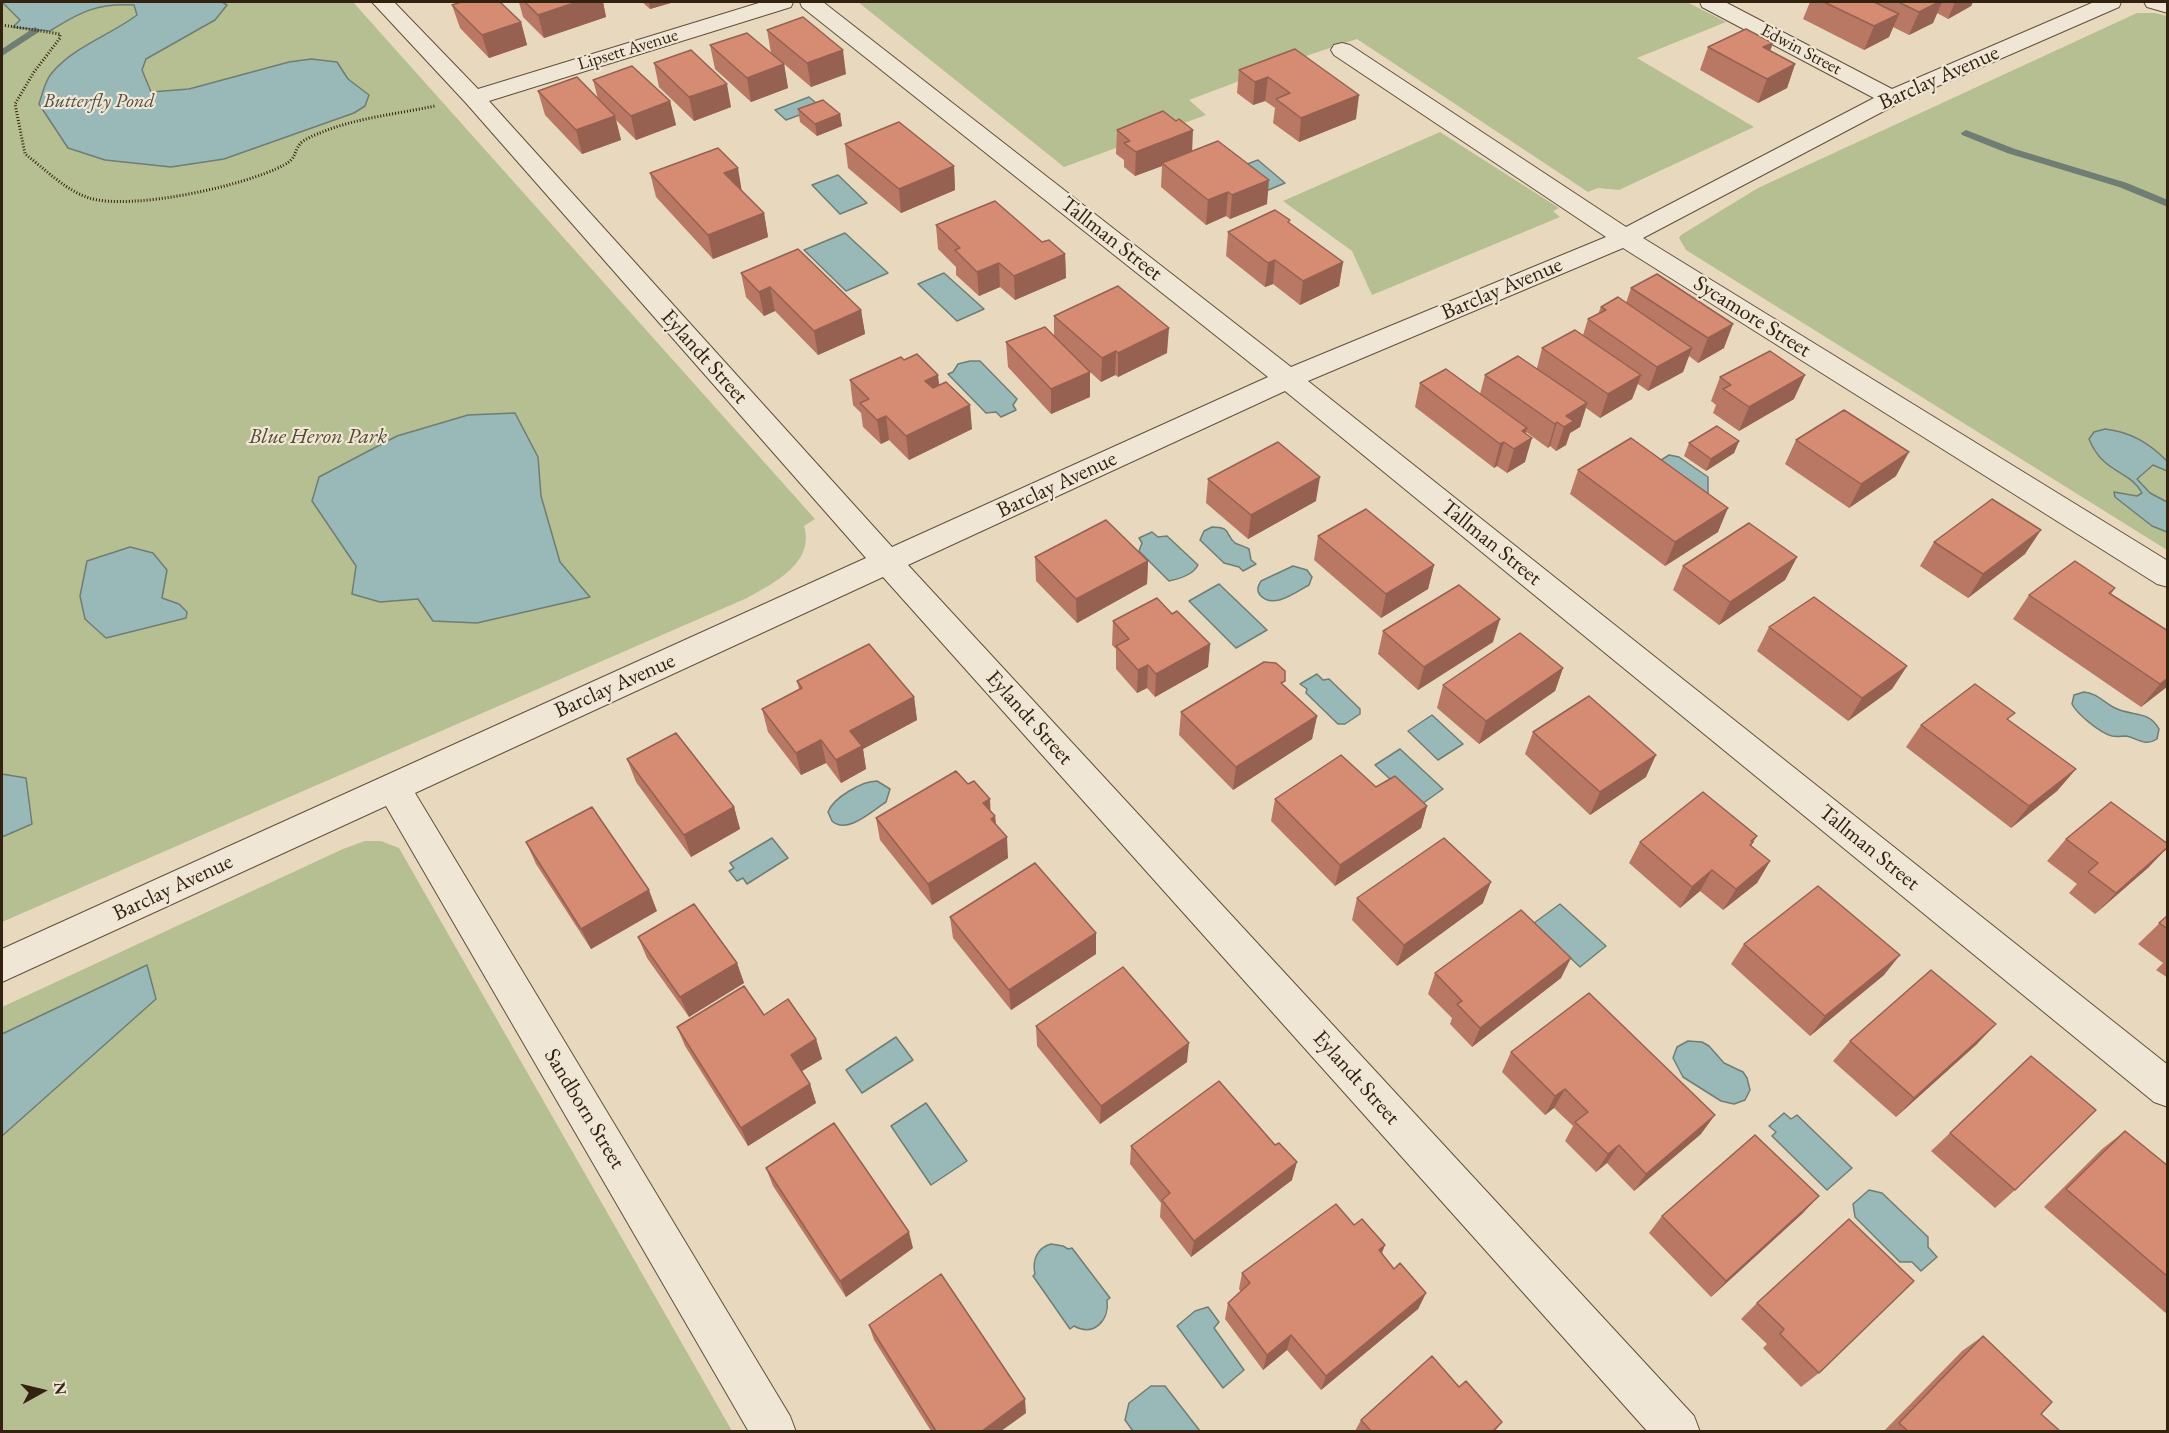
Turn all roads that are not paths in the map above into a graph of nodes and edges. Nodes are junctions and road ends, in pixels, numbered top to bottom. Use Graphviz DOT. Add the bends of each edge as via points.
graph roads {
  1 [pos="383,2"];
  2 [pos="783,2"];
  3 [pos="810,2"];
  4 [pos="1710,2"];
  5 [pos="2111,2"];
  6 [pos="2155,2"];
  7 [pos="2168,7"];
  8 [pos="1342,50"];
  9 [pos="474,98"];
  10 [pos="1891,98"];
  11 [pos="1624,238"];
  12 [pos="1288,379"];
  13 [pos="888,563"];
  14 [pos="2168,576"];
  15 [pos="393,787"];
  16 [pos="2,966"];
  17 [pos="2168,1089"];
  18 [pos="774,1431"];
  19 [pos="1678,1431"];
  1 -- 9 [label="street, Eylandt Street"];
  2 -- 9 [label="street, Lipsett Avenue"];
  3 -- 12 [label="street, Tallman Street"];
  4 -- 10 [label="street, Edwin Street"];
  5 -- 10 [label="street, Barclay Avenue"];
  6 -- 7 [label="street"];
  8 -- 11 [label="street, Sycamore Street"];
  9 -- 13 [label="street, Eylandt Street"];
  10 -- 11 [label="street, Barclay Avenue"];
  11 -- 12 [label="street, Barclay Avenue"];
  11 -- 14 [label="street, Sycamore Street"];
  12 -- 13 [label="street, Barclay Avenue"];
  12 -- 17 [label="street, Tallman Street"];
  13 -- 15 [label="street, Barclay Avenue"];
  13 -- 19 [label="street, Eylandt Street"];
  15 -- 16 [label="street, Barclay Avenue"];
  15 -- 18 [label="street, Sandborn Street"];
}
